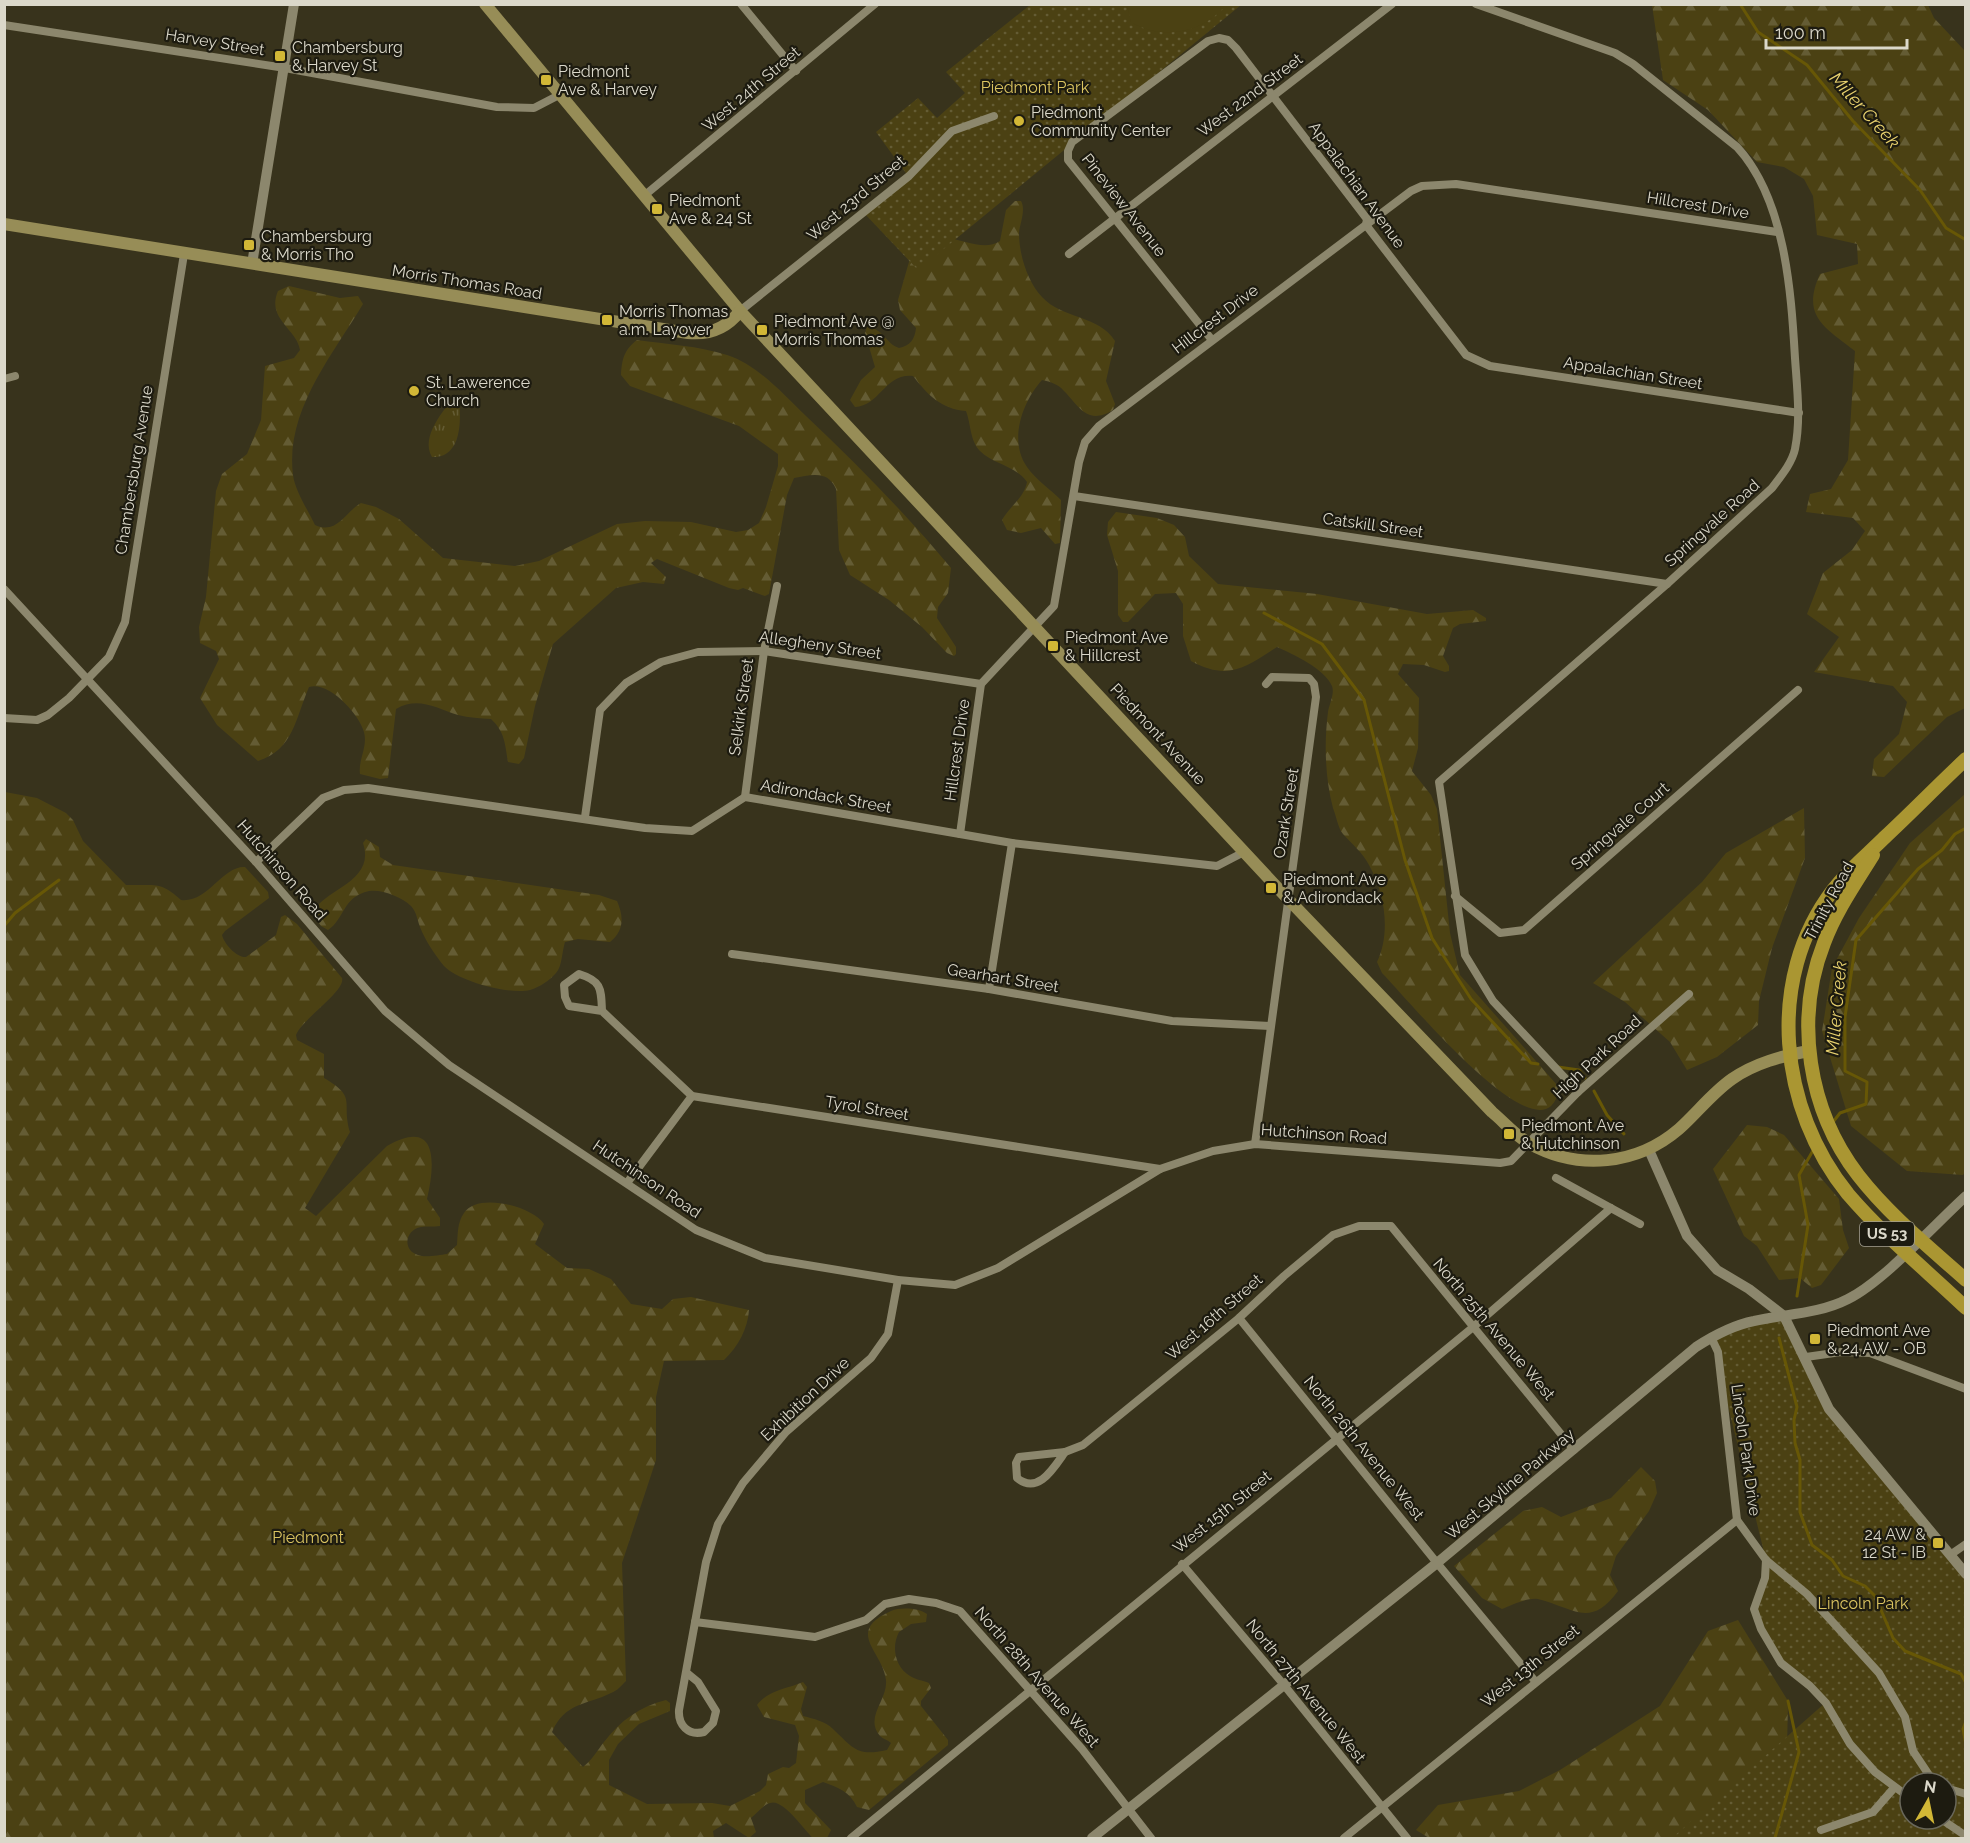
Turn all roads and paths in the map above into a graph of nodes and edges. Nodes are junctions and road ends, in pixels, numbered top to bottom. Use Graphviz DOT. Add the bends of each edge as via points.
graph roads {
  1 [pos="294,4"];
  2 [pos="486,4"];
  3 [pos="741,4"];
  4 [pos="875,4"];
  5 [pos="1392,4"];
  6 [pos="1476,4"];
  7 [pos="4,25"];
  8 [pos="1219,38"];
  9 [pos="285,68"];
  10 [pos="796,71"];
  11 [pos="561,94"];
  12 [pos="1273,95"];
  13 [pos="994,116"];
  14 [pos="645,195"];
  15 [pos="1113,218"];
  16 [pos="4,224"];
  17 [pos="1366,225"];
  18 [pos="1777,232"];
  19 [pos="184,254"];
  20 [pos="1069,254"];
  21 [pos="252,264"];
  22 [pos="740,311"];
  23 [pos="1212,340"];
  24 [pos="1466,355"];
  25 [pos="15,376"];
  26 [pos="4,379"];
  27 [pos="1799,413"];
  28 [pos="1074,496"];
  29 [pos="1668,584"];
  30 [pos="777,586"];
  31 [pos="4,590"];
  32 [pos="1035,626"];
  33 [pos="764,651"];
  34 [pos="86,680"];
  35 [pos="981,684"];
  36 [pos="1266,684"];
  37 [pos="1798,690"];
  38 [pos="4,718"];
  39 [pos="1965,759"];
  40 [pos="745,797"];
  41 [pos="585,817"];
  42 [pos="960,834"];
  43 [pos="1882,841"];
  44 [pos="1012,843"];
  45 [pos="1244,852"];
  46 [pos="256,862"];
  47 [pos="1455,896"];
  48 [pos="1288,898"];
  49 [pos="732,954"];
  50 [pos="989,989"];
  51 [pos="1689,994"];
  52 [pos="602,1011"];
  53 [pos="1270,1026"];
  54 [pos="1809,1051"];
  55 [pos="1789,1055"];
  56 [pos="1578,1092"];
  57 [pos="692,1096"];
  58 [pos="1255,1144"];
  59 [pos="1529,1144"];
  60 [pos="1649,1150"];
  61 [pos="1160,1169"];
  62 [pos="1556,1178"];
  63 [pos="627,1183"];
  64 [pos="1965,1196"];
  65 [pos="1611,1208"];
  66 [pos="1640,1224"];
  67 [pos="1391,1226"];
  68 [pos="898,1280"];
  69 [pos="1965,1280"];
  70 [pos="1965,1308"];
  71 [pos="1784,1316"];
  72 [pos="1239,1318"];
  73 [pos="1472,1328"];
  74 [pos="1711,1337"];
  75 [pos="1806,1357"];
  76 [pos="1965,1389"];
  77 [pos="1337,1438"];
  78 [pos="1574,1450"];
  79 [pos="1065,1452"];
  80 [pos="1737,1520"];
  81 [pos="1965,1544"];
  82 [pos="1950,1555"];
  83 [pos="1766,1560"];
  84 [pos="1437,1563"];
  85 [pos="1182,1564"];
  86 [pos="1965,1574"];
  87 [pos="696,1622"];
  88 [pos="687,1673"];
  89 [pos="1535,1681"];
  90 [pos="1284,1685"];
  91 [pos="1031,1688"];
  92 [pos="1926,1771"];
  93 [pos="1894,1788"];
  94 [pos="1898,1790"];
  95 [pos="1382,1807"];
  96 [pos="1128,1809"];
  97 [pos="1821,1830"];
  98 [pos="851,1839"];
  99 [pos="1092,1839"];
  100 [pos="1151,1839"];
  101 [pos="1344,1839"];
  102 [pos="1407,1839"];
  1 -- 9 [label="street"];
  2 -- 11 [label="main road, Piedmont Avenue"];
  3 -- 10 [label="street"];
  4 -- 10 [label="street, West 24th Street"];
  5 -- 12 [label="street, West 22nd Street"];
  6 -- 18 [label="street, Springvale Road" via="1599,47 1633,64 1737,147 1751,163 1761,181"];
  7 -- 9 [label="street, Harvey Street"];
  8 -- 12 [label="street, Appalachian Avenue" via="1236,48"];
  8 -- 15 [label="street, Pineview Avenue" via="1208,41 1072,142 1068,160"];
  9 -- 11 [label="street, Harvey Street" via="497,107 534,108"];
  9 -- 21 [label="street"];
  10 -- 14 [label="street, West 24th Street"];
  11 -- 14 [label="main road, Piedmont Avenue"];
  12 -- 15 [label="street, West 22nd Street"];
  12 -- 17 [label="street, Appalachian Avenue" via="1367,219"];
  13 -- 22 [label="street, West 23rd Street" via="952,131 909,176"];
  14 -- 22 [label="main road, Piedmont Avenue"];
  15 -- 20 [label="street, West 22nd Street"];
  15 -- 23 [label="street, Pineview Avenue"];
  16 -- 19 [label="main road, Morris Thomas Road"];
  17 -- 18 [label="street, Hillcrest Drive" via="1411,191 1439,183"];
  17 -- 23 [label="street, Hillcrest Drive"];
  17 -- 24 [label="street, Appalachian Avenue"];
  18 -- 27 [label="street, Springvale Road" via="1790,284"];
  19 -- 21 [label="main road, Morris Thomas Road"];
  19 -- 34 [label="street, Chambersburg Avenue" via="125,622 109,657"];
  21 -- 22 [label="main road, Morris Thomas Road" via="688,333 719,328"];
  22 -- 32 [label="main road, Piedmont Avenue"];
  23 -- 28 [label="street, Hillcrest Drive" via="1099,426 1085,442"];
  24 -- 27 [label="street, Appalachian Street" via="1490,366"];
  25 -- 26 [label="street"];
  27 -- 29 [label="street, Springvale Road" via="1794,451 1772,488"];
  28 -- 29 [label="street, Catskill Street"];
  28 -- 32 [label="street, Hillcrest Drive" via="1054,606"];
  29 -- 47 [label="street, Springvale Road" via="1440,782"];
  30 -- 33 [label="street, Selkirk Street"];
  31 -- 34 [label="street, Hutchinson Road"];
  32 -- 35 [label="street, Hillcrest Drive"];
  32 -- 45 [label="main road, Piedmont Avenue"];
  33 -- 35 [label="street, Allegheny Street"];
  33 -- 40 [label="street, Selkirk Street"];
  33 -- 41 [label="street, Allegheny Street" via="698,652 661,662 626,683 600,710"];
  34 -- 38 [label="street, Chambersburg Avenue" via="48,715 37,720"];
  34 -- 46 [label="street, Hutchinson Road"];
  35 -- 42 [label="street, Hillcrest Drive"];
  36 -- 48 [label="street, Ozark Street" via="1272,677 1309,678 1316,697"];
  37 -- 47 [label="street, Springvale Court" via="1524,930 1500,933"];
  39 -- 43 [label="highway, Trinity Road / US 53"];
  40 -- 41 [label="street, Adirondack Street" via="692,831 645,828"];
  40 -- 42 [label="street, Adirondack Street"];
  41 -- 46 [label="street, Adirondack Street" via="368,788 344,790 323,798"];
  42 -- 44 [label="street, Adirondack Street"];
  43 -- 54 [label="highway, Trinity Road / US 53" via="1839,911 1820,954 1812,985"];
  43 -- 55 [label="highway, Trinity Road / US 53" via="1843,878 1812,924 1792,981"];
  44 -- 45 [label="street, Adirondack Street" via="1217,866"];
  44 -- 50 [label="street"];
  45 -- 48 [label="main road, Piedmont Avenue"];
  46 -- 63 [label="street, Hutchinson Road" via="385,1011 449,1065"];
  47 -- 56 [label="street, Springvale Road" via="1465,955 1493,1001"];
  48 -- 53 [label="street, Ozark Street"];
  48 -- 59 [label="main road, Piedmont Avenue" via="1492,1112"];
  49 -- 50 [label="street, Gearhart Street"];
  50 -- 53 [label="street, Gearhart Street" via="1172,1021"];
  51 -- 56 [label="street, High Park Road"];
  52 -- 52 [label="street" via="601,990 593,978 579,974 564,985 569,1006"];
  52 -- 57 [label="street"];
  53 -- 58 [label="street, Ozark Street"];
  54 -- 55 [label="main road, Piedmont Avenue"];
  54 -- 69 [label="highway, US 53" via="1813,1076 1845,1157 1870,1189"];
  55 -- 60 [label="main road, Piedmont Avenue" via="1733,1078"];
  55 -- 70 [label="highway, US 53" via="1800,1107 1830,1169 1865,1212"];
  56 -- 59 [label="street, High Park Road"];
  57 -- 61 [label="street, Tyrol Street"];
  57 -- 63 [label="street"];
  58 -- 59 [label="street, Hutchinson Road" via="1500,1163 1511,1161"];
  58 -- 61 [label="street, Hutchinson Road" via="1213,1151"];
  59 -- 60 [label="main road, Piedmont Avenue" via="1579,1160 1615,1160"];
  60 -- 71 [label="street" via="1687,1236 1717,1270"];
  61 -- 68 [label="street, Hutchinson Road" via="998,1268 955,1285"];
  62 -- 65 [label="street"];
  63 -- 68 [label="street, Hutchinson Road" via="696,1230 765,1258"];
  64 -- 71 [label="street, West Skyline Parkway" via="1871,1285 1825,1308"];
  65 -- 66 [label="street"];
  65 -- 73 [label="street, West 15th Street"];
  67 -- 72 [label="street, West 16th Street" via="1359,1226 1333,1235"];
  67 -- 73 [label="street, North 25th Avenue West"];
  68 -- 87 [label="street, Exhibition Drive" via="888,1334 871,1358 786,1432 743,1483 718,1524 706,1562"];
  71 -- 74 [label="street, West Skyline Parkway" via="1752,1321"];
  71 -- 75 [label="street"];
  72 -- 77 [label="street, North 26th Avenue West"];
  72 -- 79 [label="street, West 16th Street" via="1083,1444"];
  73 -- 77 [label="street, West 15th Street"];
  73 -- 78 [label="street, North 25th Avenue West"];
  74 -- 78 [label="street, West Skyline Parkway"];
  74 -- 80 [label="street, Lincoln Park Drive" via="1718,1352"];
  75 -- 76 [label="street" via="1870,1353"];
  75 -- 82 [label="street" via="1829,1408"];
  77 -- 84 [label="street, North 26th Avenue West"];
  77 -- 85 [label="street, West 15th Street"];
  78 -- 84 [label="street, West Skyline Parkway"];
  79 -- 79 [label="street, West 16th Street" via="1050,1475 1033,1485 1025,1485 1017,1478 1019,1457"];
  80 -- 83 [label="street, Lincoln Park Drive"];
  80 -- 89 [label="street, West 13th Street"];
  81 -- 82 [label="street"];
  82 -- 86 [label="street"];
  83 -- 92 [label="street, Lincoln Park Drive" via="1807,1594 1879,1673 1905,1717 1913,1750"];
  83 -- 93 [label="street" via="1766,1578 1754,1609 1761,1629 1781,1663 1826,1703 1850,1744"];
  84 -- 89 [label="street, North 26th Avenue West"];
  84 -- 90 [label="street, West Skyline Parkway"];
  85 -- 90 [label="street, North 27th Avenue West"];
  85 -- 91 [label="street, West 15th Street"];
  87 -- 88 [label="street, Exhibition Drive"];
  87 -- 91 [label="street, North 28th Avenue West" via="815,1637 866,1620 885,1604 909,1599 936,1603 960,1611"];
  88 -- 88 [label="street, Exhibition Drive" via="678,1718 693,1733 704,1732 711,1728 716,1711 698,1682"];
  89 -- 95 [label="street, West 13th Street"];
  90 -- 95 [label="street, North 27th Avenue West"];
  90 -- 96 [label="street, West Skyline Parkway"];
  91 -- 96 [label="street, North 28th Avenue West"];
  91 -- 98 [label="street, West 15th Street"];
  93 -- 94 [label="street"];
  93 -- 97 [label="street" via="1873,1812"];
  95 -- 101 [label="street, West 13th Street"];
  95 -- 102 [label="street, North 27th Avenue West"];
  96 -- 99 [label="street, West Skyline Parkway"];
  96 -- 100 [label="street, North 28th Avenue West"];
}
